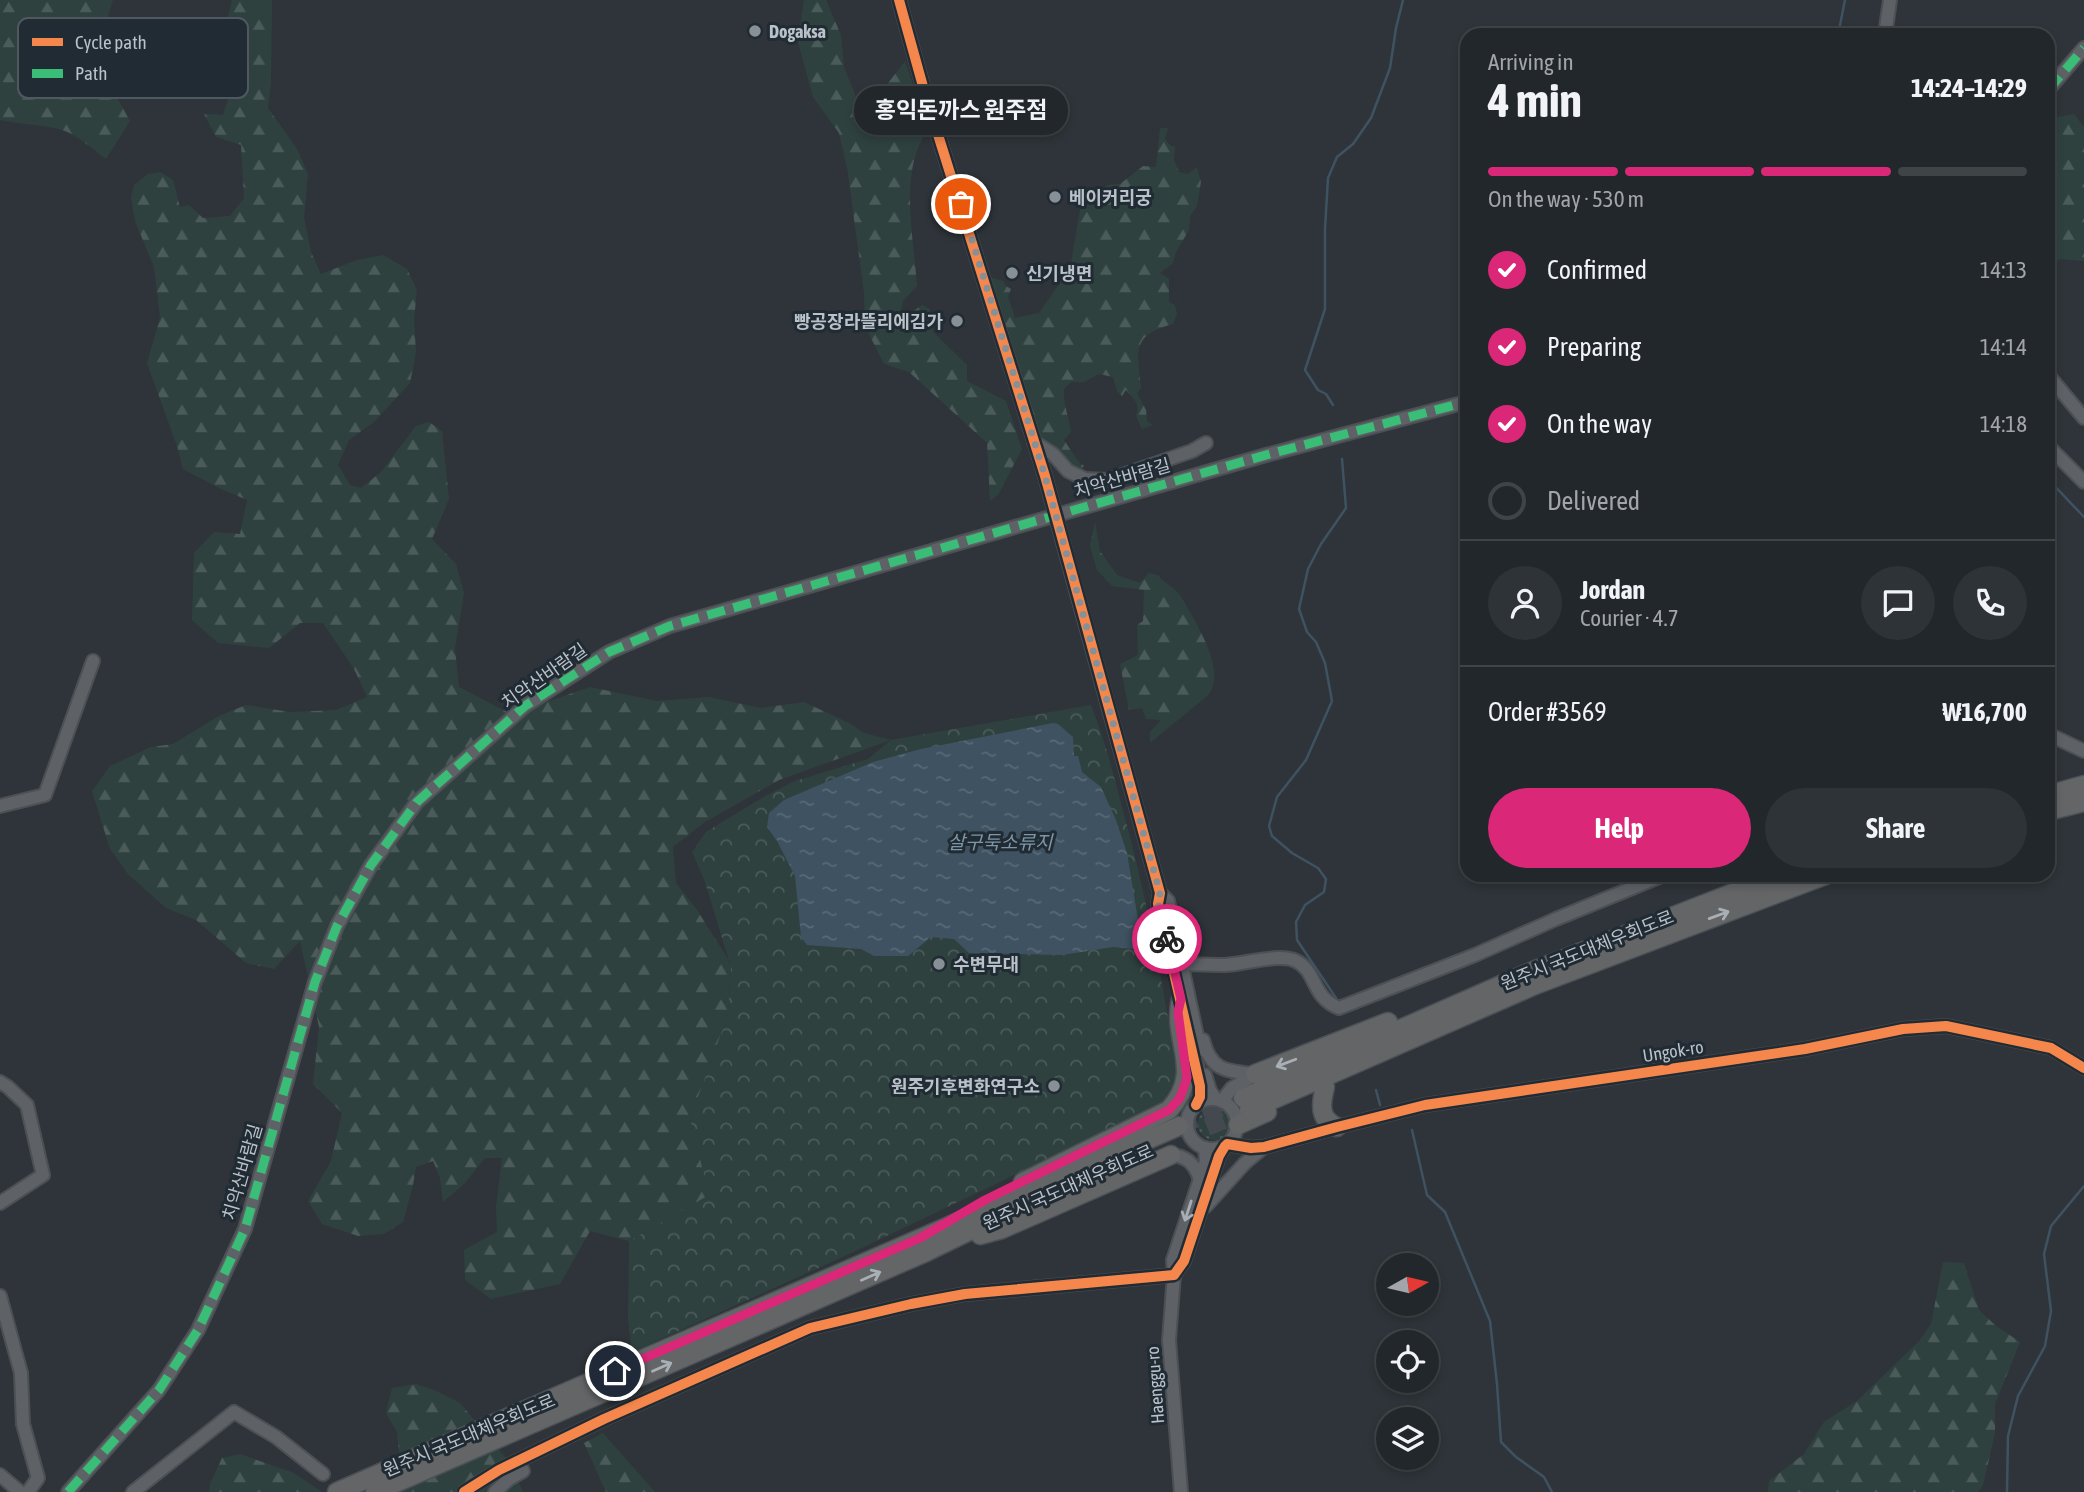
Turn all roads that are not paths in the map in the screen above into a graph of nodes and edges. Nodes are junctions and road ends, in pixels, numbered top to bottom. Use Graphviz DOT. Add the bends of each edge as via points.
graph roads {
  1 [pos="899,0"];
  2 [pos="1890,0"];
  3 [pos="1886,28"];
  4 [pos="2084,48"];
  5 [pos="2055,82"];
  6 [pos="2055,383"];
  7 [pos="1460,404"];
  8 [pos="2084,418"];
  9 [pos="1034,442"];
  10 [pos="1206,443"];
  11 [pos="2055,453"];
  12 [pos="2084,482"];
  13 [pos="93,661"];
  14 [pos="2055,737"];
  15 [pos="2084,751"];
  16 [pos="2084,785"];
  17 [pos="2055,793"];
  18 [pos="2084,802"];
  19 [pos="0,806"];
  20 [pos="2055,809"];
  21 [pos="1647,882"];
  22 [pos="1762,882"];
  23 [pos="1806,882"];
  24 [pos="1160,893"];
  25 [pos="1181,964"];
  26 [pos="1534,978"];
  27 [pos="1185,998"];
  28 [pos="2084,1068"];
  29 [pos="1255,1074"];
  30 [pos="0,1082"];
  31 [pos="1325,1087"];
  32 [pos="1219,1100"];
  33 [pos="1246,1104"];
  34 [pos="1194,1107"];
  35 [pos="1169,1110"];
  36 [pos="1337,1126"];
  37 [pos="1237,1129"];
  38 [pos="1191,1139"];
  39 [pos="1226,1145"];
  40 [pos="1265,1147"];
  41 [pos="1171,1155"];
  42 [pos="1199,1177"];
  43 [pos="0,1203"];
  44 [pos="1201,1212"];
  45 [pos="923,1245"];
  46 [pos="1174,1275"];
  47 [pos="0,1296"];
  48 [pos="518,1461"];
  49 [pos="0,1475"];
  50 [pos="323,1475"];
  51 [pos="20,1492"];
  52 [pos="28,1492"];
  53 [pos="68,1492"];
  54 [pos="133,1492"];
  55 [pos="337,1492"];
  56 [pos="375,1492"];
  57 [pos="464,1492"];
  58 [pos="495,1492"];
  59 [pos="1181,1492"];
  1 -- 9 [label="street"];
  2 -- 3 [label="street"];
  4 -- 5 [label="street"];
  6 -- 8 [label="street"];
  7 -- 53 [label="street, 치악산바람길" via="1266,454 670,626 609,652 525,706 417,802 371,865 337,926 315,982 245,1229 198,1330 159,1390"];
  9 -- 10 [label="street" via="1068,471 1085,479 1108,480"];
  9 -- 24 [label="street, bridge"];
  11 -- 12 [label="street"];
  13 -- 19 [label="street" via="45,795"];
  14 -- 15 [label="street"];
  16 -- 17 [label="highway"];
  18 -- 20 [label="highway"];
  21 -- 25 [label="street" via="1339,1008 1327,1003 1296,961"];
  22 -- 26 [label="highway, 원주시 국도대체우회도로"];
  26 -- 23 [label="highway, one-way"];
  24 -- 25 [label="street" via="1168,901"];
  24 -- 27 [label="street" via="1158,904"];
  25 -- 27 [label="street"];
  26 -- 29 [label="highway, one-way" via="1506,974"];
  26 -- 31 [label="highway" via="1516,1001"];
  26 -- 33 [label="highway"];
  27 -- 29 [label="street" via="1195,1008 1213,1063"];
  27 -- 32 [label="street" via="1208,1087"];
  27 -- 34 [label="street" via="1200,1086"];
  27 -- 35 [label="highway" via="1178,1012 1187,1078 1180,1098"];
  28 -- 36 [label="street, Ungok-ro" via="2051,1048 1946,1026 1903,1029 1805,1049 1425,1105"];
  29 -- 32 [label="street"];
  30 -- 43 [label="street" via="27,1105 43,1175"];
  31 -- 36 [label="highway" via="1321,1100 1324,1118"];
  31 -- 37 [label="highway"];
  32 -- 34 [label="street" via="1206,1099"];
  32 -- 37 [label="street" via="1233,1109"];
  34 -- 35 [label="highway"];
  34 -- 38 [label="street" via="1187,1122"];
  35 -- 45 [label="highway" via="985,1200"];
  36 -- 40 [label="street, Ungok-ro"];
  37 -- 39 [label="street"];
  37 -- 40 [label="street" via="1240,1138"];
  38 -- 39 [label="street" via="1218,1149"];
  38 -- 41 [label="street"];
  38 -- 42 [label="street, Haenggu-ro" via="1206,1161"];
  38 -- 45 [label="highway, 원주시 국도대체우회도로"];
  39 -- 40 [label="street"];
  39 -- 44 [label="street"];
  40 -- 44 [label="street"];
  41 -- 42 [label="street" via="1192,1163"];
  41 -- 45 [label="highway" via="1002,1229"];
  42 -- 46 [label="street, Haenggu-ro, one-way" via="1172,1260"];
  44 -- 46 [label="street" via="1184,1261"];
  45 -- 55 [label="highway, 원주시 국도대체우회도로"];
  56 -- 45 [label="highway, 원주시 국도대체우회도로, one-way"];
  46 -- 48 [label="street" via="965,1294 810,1328"];
  46 -- 59 [label="street, Haenggu-ro" via="1169,1340"];
  47 -- 52 [label="street" via="21,1373 23,1424 38,1478"];
  48 -- 57 [label="street"];
  48 -- 58 [label="street" via="523,1471"];
  49 -- 51 [label="street"];
  50 -- 54 [label="street" via="276,1437 234,1412"];
}
